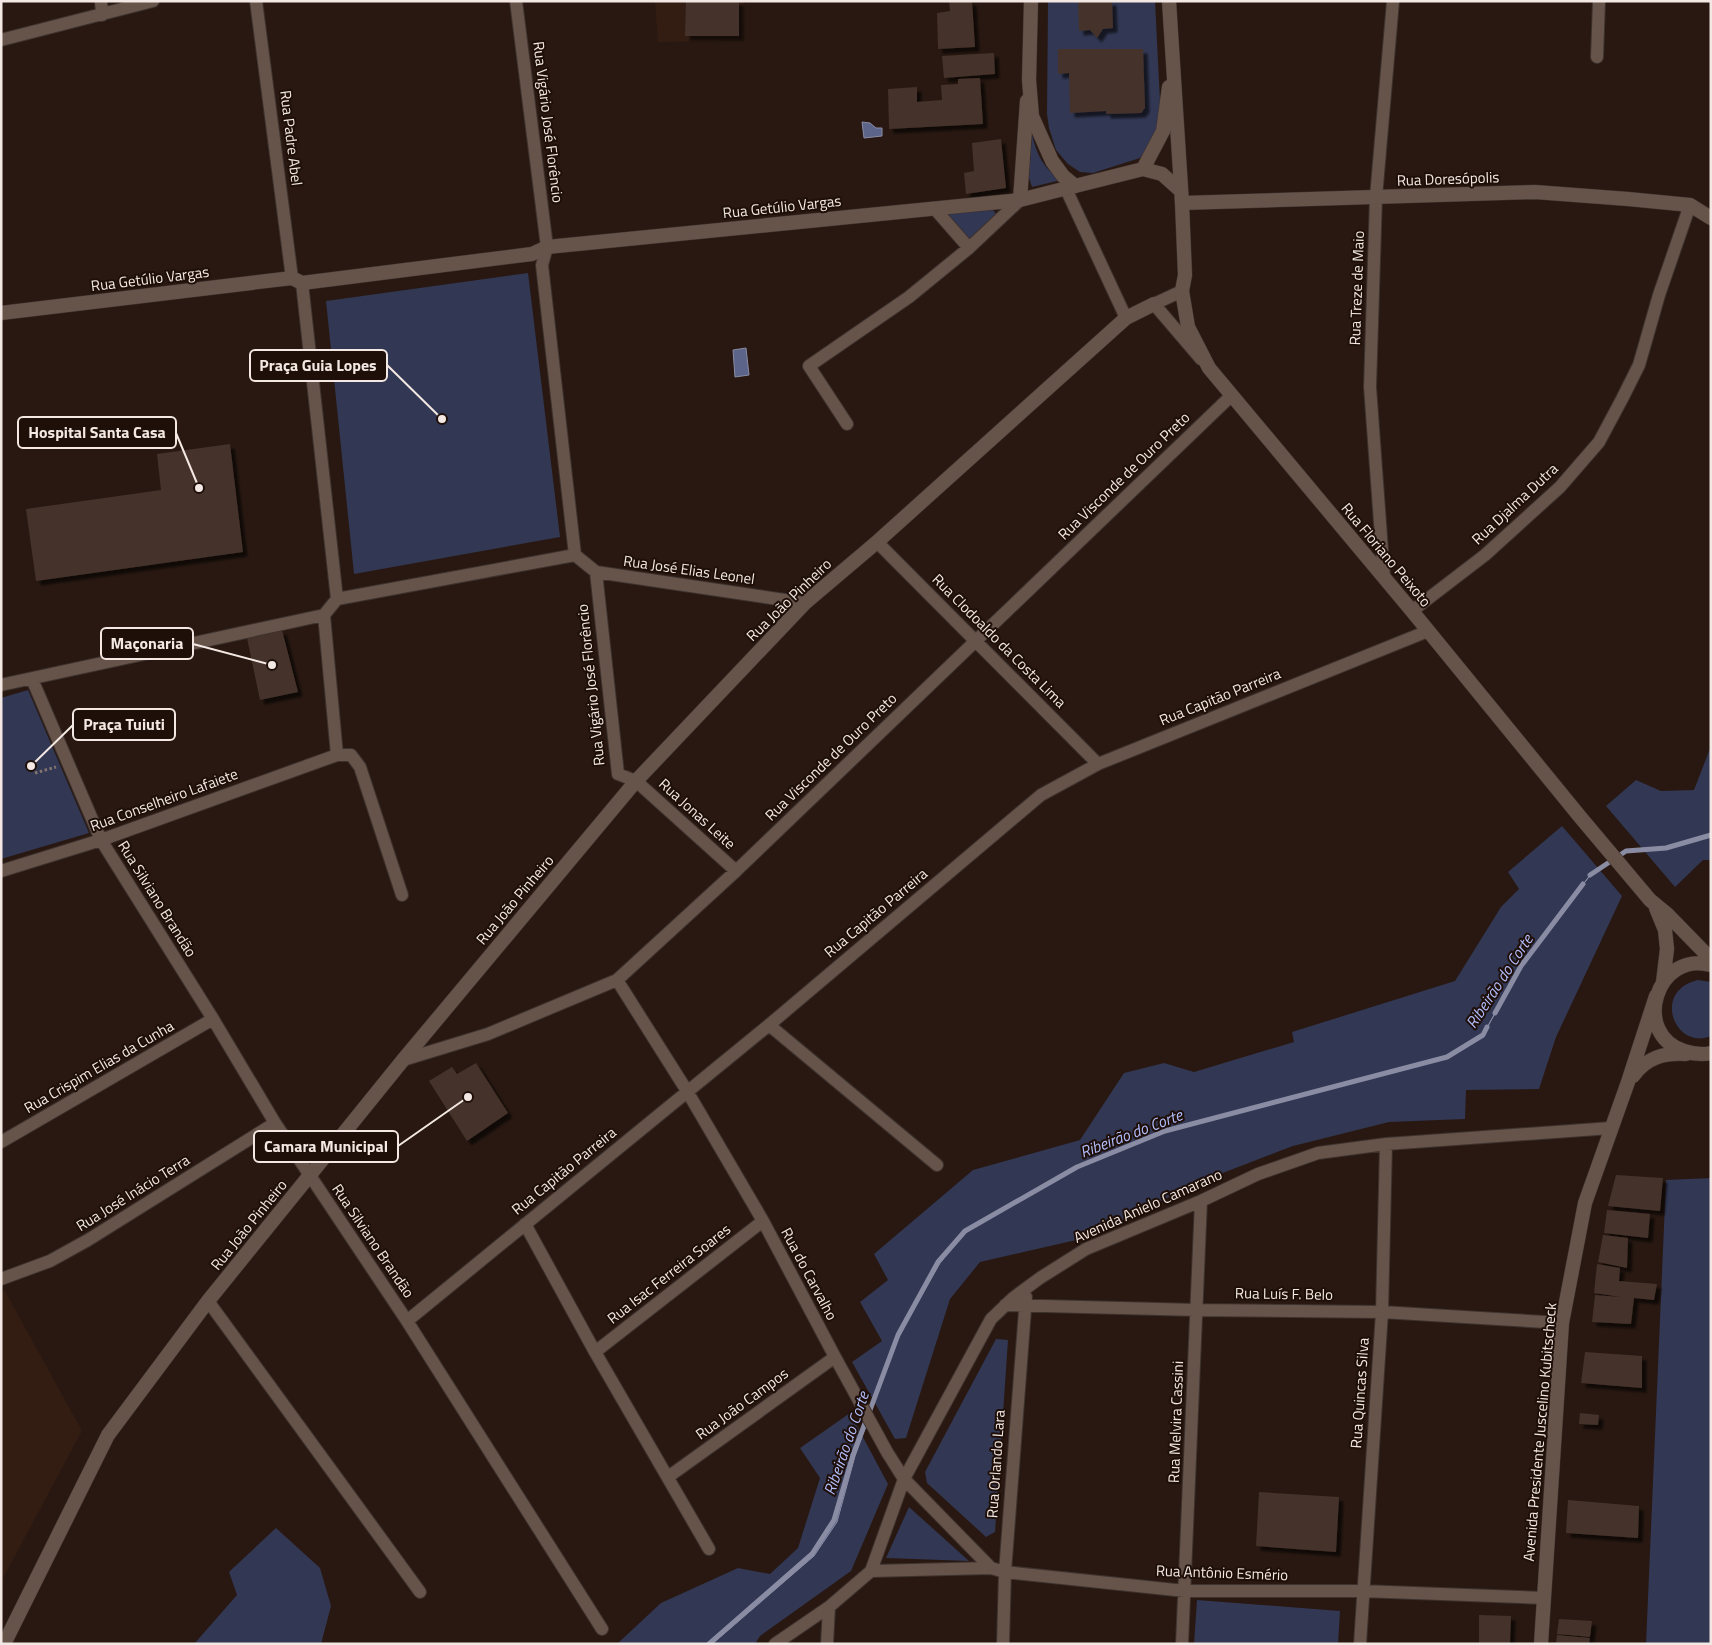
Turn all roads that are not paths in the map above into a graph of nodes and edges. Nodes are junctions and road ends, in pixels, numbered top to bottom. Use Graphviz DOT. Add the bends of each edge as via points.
graph roads {
  1 [pos="101,1"];
  2 [pos="153,1"];
  3 [pos="256,1"];
  4 [pos="516,1"];
  5 [pos="1031,1"];
  6 [pos="1169,1"];
  7 [pos="1393,1"];
  8 [pos="1599,1"];
  9 [pos="102,15"];
  10 [pos="1,40"];
  11 [pos="1174,56"];
  12 [pos="1597,57"];
  13 [pos="1029,80"];
  14 [pos="1143,169"];
  15 [pos="1070,188"];
  16 [pos="1182,197"];
  17 [pos="1376,197"];
  18 [pos="1020,200"];
  19 [pos="1690,205"];
  20 [pos="934,208"];
  21 [pos="1711,218"];
  22 [pos="547,246"];
  23 [pos="969,248"];
  24 [pos="532,254"];
  25 [pos="542,266"];
  26 [pos="298,280"];
  27 [pos="1182,291"];
  28 [pos="1154,304"];
  29 [pos="1184,307"];
  30 [pos="1,313"];
  31 [pos="1166,317"];
  32 [pos="1126,318"];
  33 [pos="1209,368"];
  34 [pos="1231,396"];
  35 [pos="847,424"];
  36 [pos="877,542"];
  37 [pos="574,555"];
  38 [pos="596,572"];
  39 [pos="1384,576"];
  40 [pos="337,599"];
  41 [pos="805,603"];
  42 [pos="1412,611"];
  43 [pos="324,614"];
  44 [pos="1428,631"];
  45 [pos="976,640"];
  46 [pos="32,679"];
  47 [pos="1,685"];
  48 [pos="337,755"];
  49 [pos="1098,764"];
  50 [pos="636,781"];
  51 [pos="101,840"];
  52 [pos="1,871"];
  53 [pos="736,871"];
  54 [pos="402,895"];
  55 [pos="1652,902"];
  56 [pos="1711,959"];
  57 [pos="1711,965"];
  58 [pos="617,980"];
  59 [pos="1663,982"];
  60 [pos="1656,996"];
  61 [pos="213,1019"];
  62 [pos="769,1025"];
  63 [pos="1692,1054"];
  64 [pos="1709,1054"];
  65 [pos="403,1060"];
  66 [pos="1628,1082"];
  67 [pos="687,1091"];
  68 [pos="276,1123"];
  69 [pos="1611,1128"];
  70 [pos="1,1142"];
  71 [pos="1386,1144"];
  72 [pos="937,1165"];
  73 [pos="310,1176"];
  74 [pos="1200,1201"];
  75 [pos="763,1221"];
  76 [pos="524,1224"];
  77 [pos="1,1279"];
  78 [pos="1027,1287"];
  79 [pos="208,1301"];
  80 [pos="1005,1305"];
  81 [pos="1024,1305"];
  82 [pos="1196,1310"];
  83 [pos="1382,1312"];
  84 [pos="407,1321"];
  85 [pos="1562,1323"];
  86 [pos="595,1352"];
  87 [pos="834,1357"];
  88 [pos="668,1477"];
  89 [pos="904,1479"];
  90 [pos="709,1549"];
  91 [pos="991,1568"];
  92 [pos="870,1571"];
  93 [pos="1005,1572"];
  94 [pos="1185,1591"];
  95 [pos="1362,1591"];
  96 [pos="420,1592"];
  97 [pos="1544,1598"];
  98 [pos="829,1607"];
  99 [pos="602,1629"];
  100 [pos="4,1644"];
  101 [pos="776,1644"];
  102 [pos="827,1644"];
  103 [pos="1003,1644"];
  104 [pos="1182,1644"];
  105 [pos="1360,1644"];
  106 [pos="1541,1644"];
  1 -- 9 [label="street"];
  2 -- 9 [label="street"];
  3 -- 26 [label="street, Rua Padre Abel"];
  4 -- 22 [label="street, Rua Vigário José Florêncio"];
  5 -- 13 [label="street"];
  6 -- 11 [label="street"];
  7 -- 17 [label="street, Rua Treze de Maio"];
  8 -- 12 [label="street"];
  9 -- 10 [label="street"];
  11 -- 14 [label="street" via="1163,131"];
  11 -- 16 [label="street, Rua Floriano Peixoto"];
  13 -- 15 [label="street" via="1032,116 1048,155"];
  13 -- 18 [label="street"];
  14 -- 15 [label="street, Rua Getúlio Vargas"];
  14 -- 16 [label="street" via="1162,174"];
  15 -- 18 [label="street, Rua Getúlio Vargas"];
  15 -- 32 [label="street"];
  16 -- 17 [label="street, Rua Doresópolis"];
  16 -- 27 [label="street, Rua Floriano Peixoto" via="1185,274"];
  17 -- 19 [label="street, Rua Doresópolis" via="1535,192"];
  17 -- 39 [label="street, Rua Treze de Maio" via="1370,387"];
  18 -- 20 [label="street, Rua Getúlio Vargas"];
  18 -- 23 [label="street"];
  19 -- 21 [label="street, Rua Doresópolis"];
  19 -- 42 [label="street, Rua Djalma Dutra" via="1638,365 1599,442 1560,487 1485,555"];
  20 -- 22 [label="street, Rua Getúlio Vargas"];
  20 -- 23 [label="street"];
  22 -- 24 [label="street"];
  22 -- 25 [label="street"];
  23 -- 35 [label="street" via="909,298 809,366"];
  24 -- 25 [label="street"];
  24 -- 26 [label="street, Rua Getúlio Vargas"];
  25 -- 37 [label="street"];
  26 -- 30 [label="street, Rua Getúlio Vargas"];
  26 -- 40 [label="street, Rua Padre Abel"];
  27 -- 28 [label="street, Rua João Pinheiro"];
  27 -- 29 [label="street, Rua Floriano Peixoto"];
  28 -- 31 [label="street"];
  28 -- 32 [label="street, Rua João Pinheiro"];
  29 -- 31 [label="street"];
  29 -- 33 [label="street, Rua Floriano Peixoto" via="1188,327"];
  31 -- 33 [label="street"];
  32 -- 36 [label="street, Rua João Pinheiro"];
  33 -- 34 [label="street, Rua Floriano Peixoto"];
  34 -- 39 [label="street, Rua Floriano Peixoto"];
  34 -- 45 [label="street, Rua Visconde de Ouro Preto"];
  36 -- 41 [label="street, Rua João Pinheiro"];
  36 -- 45 [label="street, Rua Clodoaldo da Costa Lima"];
  37 -- 38 [label="street, Rua José Elias Leonel"];
  37 -- 40 [label="street"];
  38 -- 41 [label="street, Rua José Elias Leonel"];
  38 -- 50 [label="street, Rua Vigário José Florêncio" via="618,774"];
  39 -- 42 [label="street, Rua Floriano Peixoto"];
  40 -- 43 [label="street"];
  41 -- 50 [label="street, Rua João Pinheiro"];
  42 -- 44 [label="street, Rua Floriano Peixoto"];
  43 -- 46 [label="street"];
  43 -- 48 [label="street"];
  44 -- 49 [label="street, Rua Capitão Parreira"];
  44 -- 55 [label="street, Rua Floriano Peixoto"];
  45 -- 49 [label="street, Rua Clodoaldo da Costa Lima"];
  45 -- 53 [label="street, Rua Visconde de Ouro Preto"];
  46 -- 47 [label="street"];
  46 -- 51 [label="street, Rua Silviano Brandão"];
  48 -- 51 [label="street, Rua Conselheiro Lafaiete"];
  48 -- 54 [label="street" via="350,755 360,767"];
  49 -- 62 [label="street, Rua Capitão Parreira" via="1041,795"];
  50 -- 53 [label="street, Rua Jonas Leite"];
  50 -- 65 [label="street, Rua João Pinheiro"];
  51 -- 52 [label="street, Rua Conselheiro Lafaiete"];
  51 -- 61 [label="street, Rua Silviano Brandão"];
  53 -- 58 [label="street, Rua Visconde de Ouro Preto"];
  55 -- 56 [label="street, Rua Floriano Peixoto"];
  55 -- 59 [label="street, Rua Floriano Peixoto" via="1665,930"];
  57 -- 59 [label="street" via="1688,964"];
  58 -- 65 [label="street, Rua Visconde de Ouro Preto" via="488,1034"];
  58 -- 67 [label="street, Rua do Carvalho"];
  59 -- 60 [label="street, Avenida Presidente Juscelino Kubitscheck"];
  60 -- 63 [label="street" via="1654,1011 1666,1040 1679,1050"];
  60 -- 66 [label="street, Avenida Presidente Juscelino Kubitscheck"];
  61 -- 68 [label="street, Rua Silviano Brandão"];
  61 -- 70 [label="street, Rua Crispim Elias da Cunha"];
  62 -- 67 [label="street, Rua Capitão Parreira"];
  62 -- 72 [label="street"];
  63 -- 64 [label="street, Avenida Presidente Juscelino Kubitscheck"];
  63 -- 66 [label="street, Avenida Presidente Juscelino Kubitscheck" via="1672,1054 1651,1060 1641,1065"];
  65 -- 73 [label="street, Rua João Pinheiro"];
  66 -- 69 [label="street, Avenida Presidente Juscelino Kubitscheck"];
  67 -- 75 [label="street, Rua do Carvalho"];
  67 -- 76 [label="street, Rua Capitão Parreira"];
  68 -- 73 [label="street, Rua Silviano Brandão"];
  68 -- 77 [label="street, Rua José Inácio Terra" via="88,1240 50,1261"];
  69 -- 71 [label="street, Avenida Anielo Camarano"];
  69 -- 85 [label="street, Avenida Presidente Juscelino Kubitscheck" via="1585,1203"];
  71 -- 74 [label="street, Avenida Anielo Camarano" via="1318,1153 1258,1174"];
  71 -- 83 [label="street, Rua Quincas Silva"];
  73 -- 79 [label="street, Rua João Pinheiro"];
  73 -- 84 [label="street, Rua Silviano Brandão"];
  74 -- 78 [label="street, Avenida Anielo Camarano" via="1086,1249"];
  74 -- 82 [label="street, Rua Melvira Cassini"];
  75 -- 86 [label="street, Rua Isac Ferreira Soares"];
  75 -- 87 [label="street, Rua do Carvalho"];
  76 -- 84 [label="street, Rua Capitão Parreira"];
  76 -- 86 [label="street"];
  78 -- 80 [label="street, Avenida Anielo Camarano"];
  78 -- 81 [label="street, Rua Orlando Lara"];
  79 -- 96 [label="street"];
  79 -- 100 [label="street, Rua João Pinheiro" via="108,1435"];
  80 -- 81 [label="street, Rua Luís F. Belo"];
  80 -- 89 [label="street, Avenida Anielo Camarano" via="991,1319"];
  81 -- 82 [label="street, Rua Luís F. Belo"];
  81 -- 93 [label="street, Rua Orlando Lara"];
  82 -- 83 [label="street, Rua Luís F. Belo"];
  82 -- 94 [label="street, Rua Melvira Cassini"];
  83 -- 85 [label="street, Rua Luís F. Belo"];
  83 -- 95 [label="street, Rua Quincas Silva"];
  84 -- 99 [label="street, Rua Silviano Brandão"];
  85 -- 97 [label="street, Avenida Presidente Juscelino Kubitscheck"];
  86 -- 88 [label="street"];
  87 -- 88 [label="street, Rua João Campos"];
  87 -- 89 [label="street, Rua do Carvalho"];
  88 -- 90 [label="street"];
  89 -- 91 [label="street, Rua do Carvalho"];
  89 -- 92 [label="street, Avenida Anielo Camarano"];
  91 -- 92 [label="street, Rua Antônio Esmério"];
  91 -- 93 [label="street, Rua Antônio Esmério"];
  92 -- 98 [label="street, Avenida Anielo Camarano"];
  93 -- 94 [label="street, Rua Antônio Esmério"];
  93 -- 103 [label="street, Rua Orlando Lara"];
  94 -- 95 [label="street, Rua Antônio Esmério"];
  94 -- 104 [label="street, Rua Melvira Cassini"];
  95 -- 97 [label="street, Rua Antônio Esmério"];
  95 -- 105 [label="street, Rua Quincas Silva"];
  97 -- 106 [label="street, Avenida Presidente Juscelino Kubitscheck"];
  98 -- 101 [label="street, Avenida Anielo Camarano"];
  98 -- 102 [label="street"];
}
